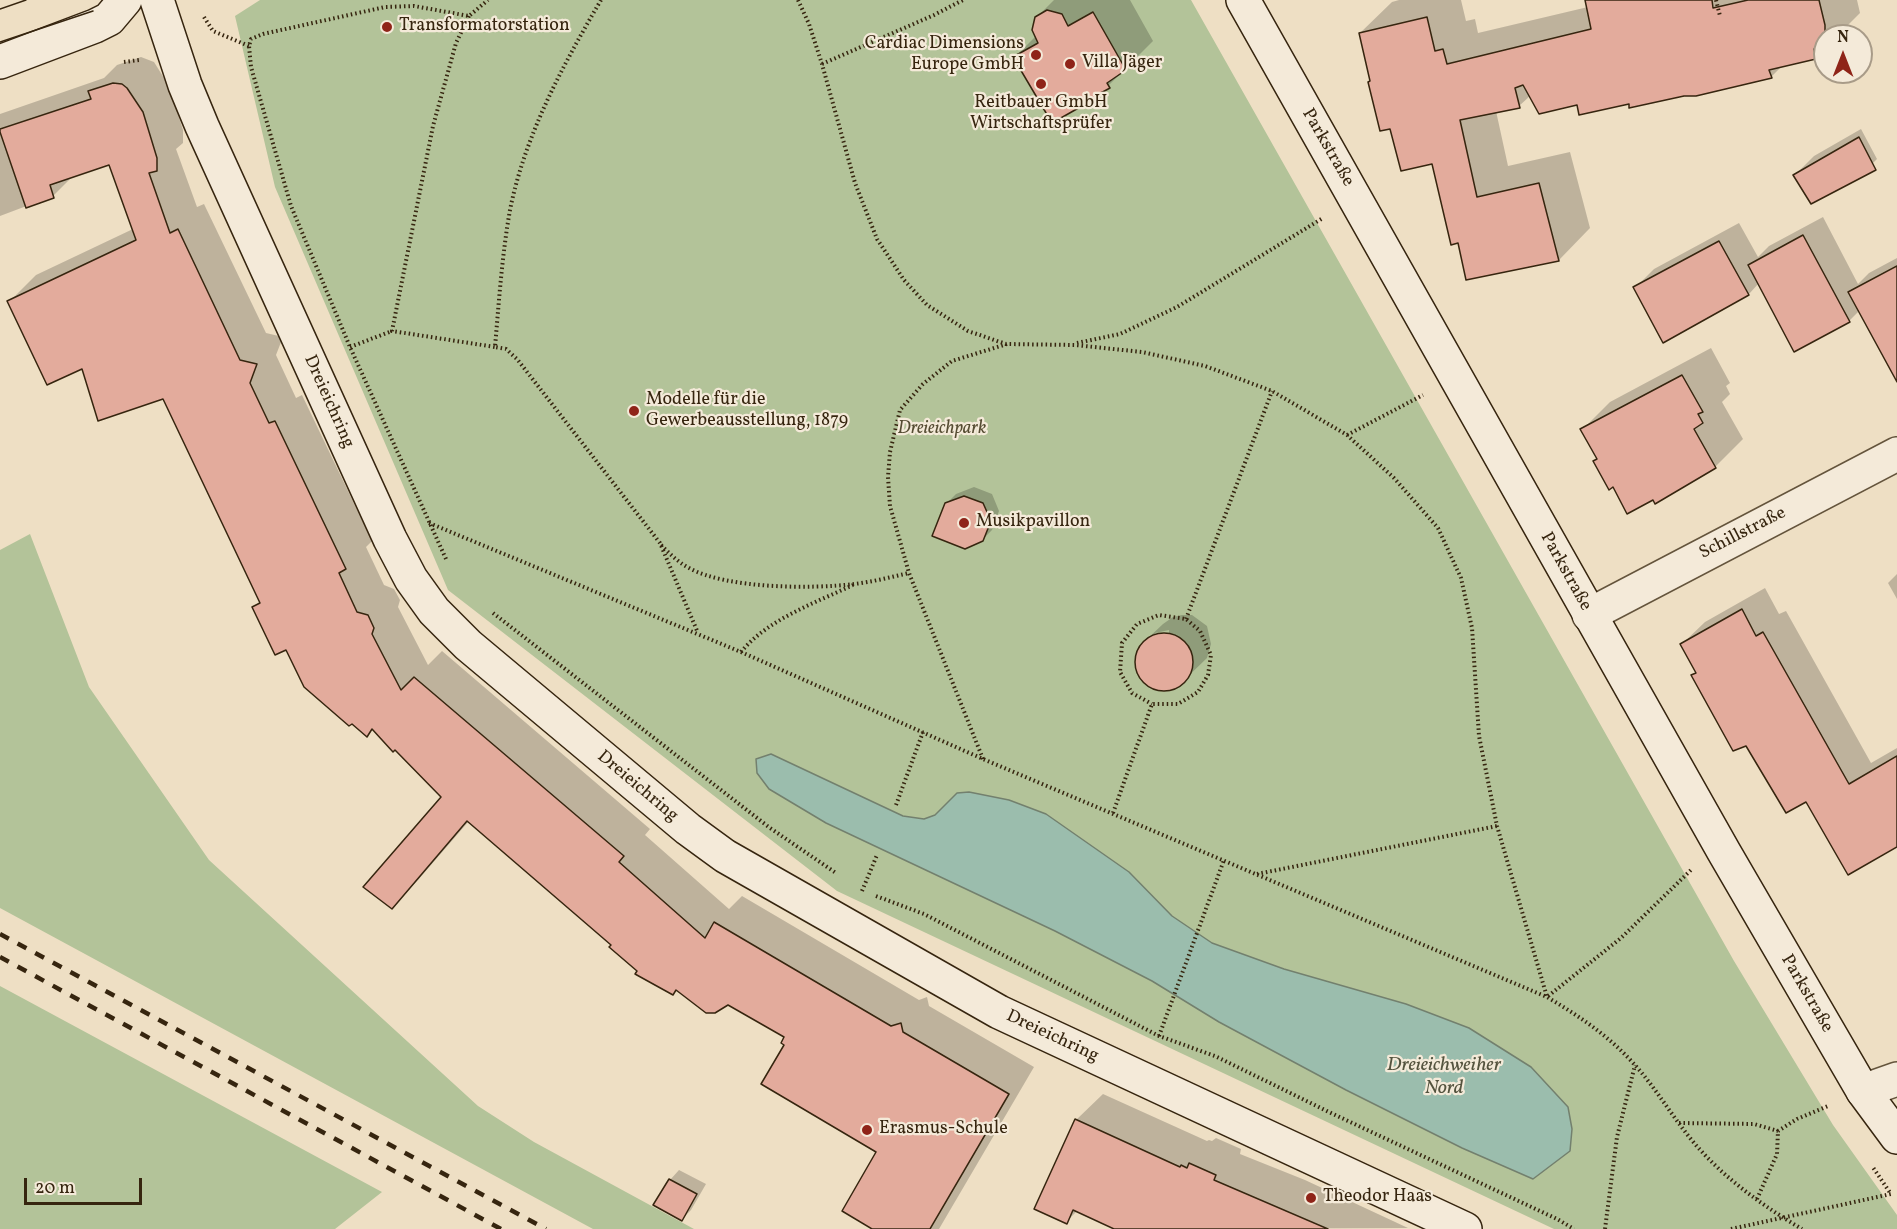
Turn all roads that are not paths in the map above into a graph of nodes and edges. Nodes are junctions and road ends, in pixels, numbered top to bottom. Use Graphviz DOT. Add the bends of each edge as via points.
graph roads {
  1 [pos="125,0"];
  2 [pos="157,0"];
  3 [pos="1243,0"];
  4 [pos="0,62"];
  5 [pos="1897,454"];
  6 [pos="1589,615"];
  7 [pos="1897,1079"];
  8 [pos="1863,1091"];
  9 [pos="1897,1137"];
  10 [pos="1465,1229"];
  1 -- 4 [label="street" via="109,19 95,26"];
  2 -- 10 [label="street, Dreieichring" via="202,126 390,539 434,611 468,645 725,856 999,1012"];
  3 -- 6 [label="street, Parkstraße"];
  5 -- 6 [label="street, Schillstraße"];
  6 -- 8 [label="street, Parkstraße"];
  7 -- 8 [label="street"];
  8 -- 9 [label="street, Parkstraße"];
}
